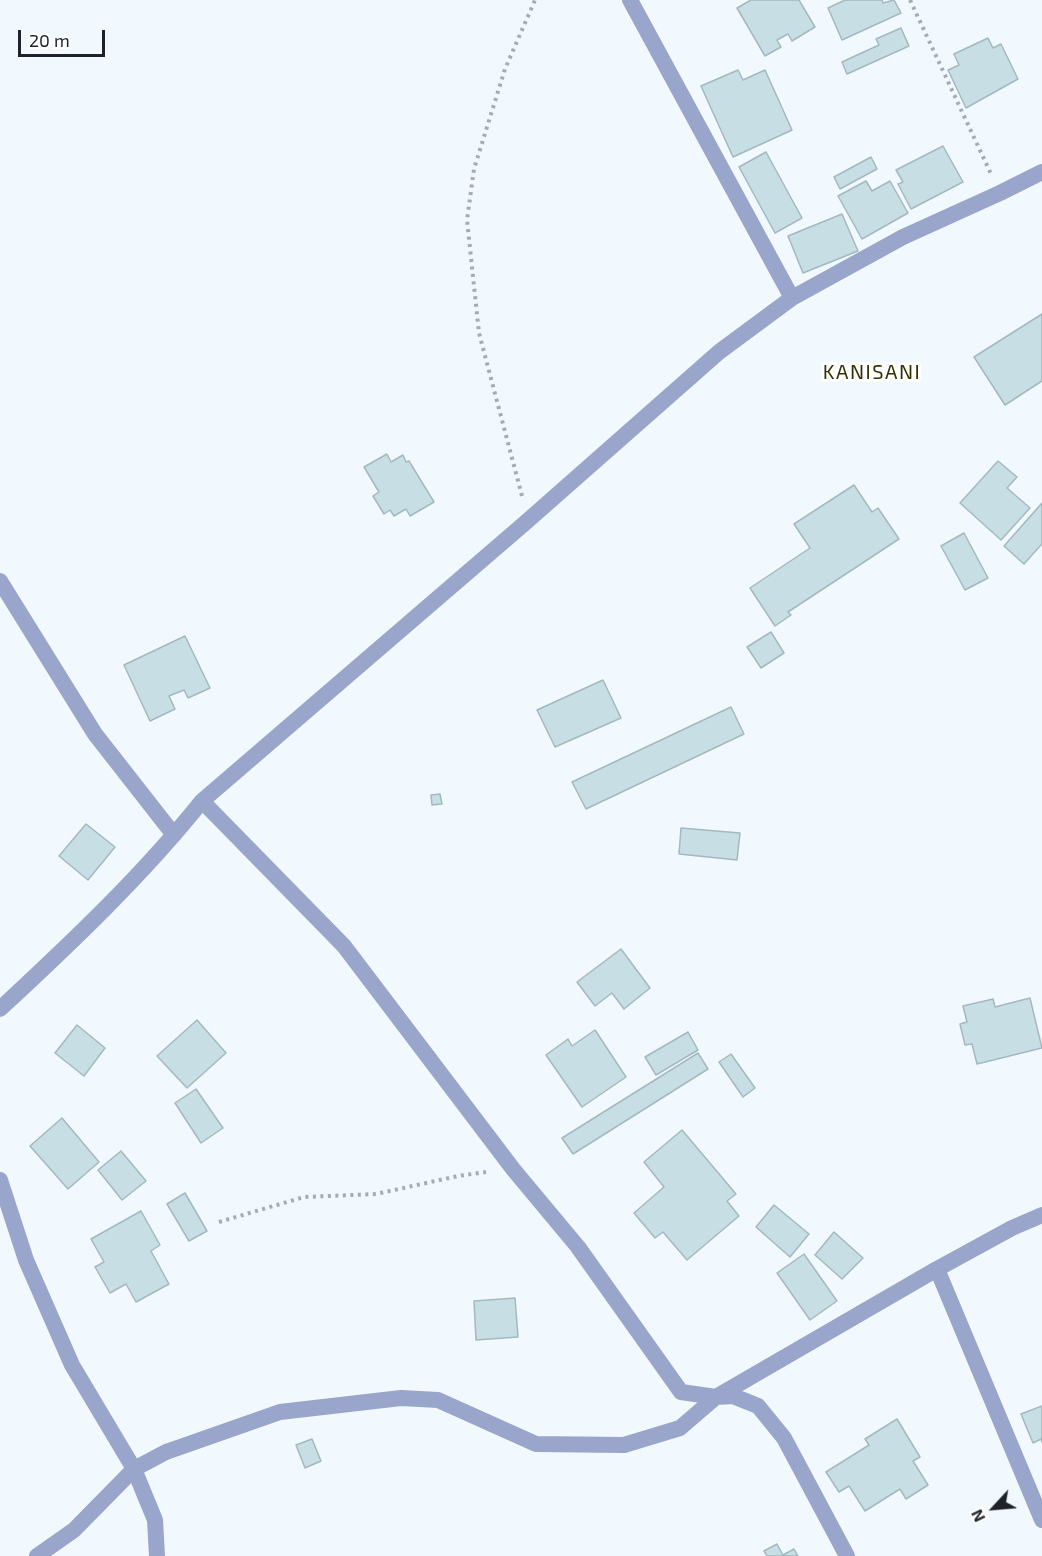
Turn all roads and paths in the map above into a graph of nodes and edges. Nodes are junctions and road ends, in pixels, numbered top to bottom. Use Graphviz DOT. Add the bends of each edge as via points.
graph roads {
  1 [pos="534,0"];
  2 [pos="630,0"];
  3 [pos="910,0"];
  4 [pos="1042,172"];
  5 [pos="1000,194"];
  6 [pos="792,298"];
  7 [pos="525,523"];
  8 [pos="0,581"];
  9 [pos="202,801"];
  10 [pos="174,835"];
  11 [pos="0,1009"];
  12 [pos="513,1169"];
  13 [pos="0,1180"];
  14 [pos="1042,1215"];
  15 [pos="219,1222"];
  16 [pos="937,1269"];
  17 [pos="716,1397"];
  18 [pos="134,1469"];
  19 [pos="1042,1520"];
  20 [pos="37,1556"];
  21 [pos="157,1556"];
  22 [pos="847,1556"];
  1 -- 7 [label="path" via="505,69 474,169 467,220 478,333 522,488"];
  2 -- 6 [label="street"];
  3 -- 5 [label="path"];
  4 -- 5 [label="street"];
  5 -- 6 [label="street" via="903,237"];
  6 -- 7 [label="street" via="719,352"];
  7 -- 9 [label="street"];
  8 -- 10 [label="street" via="96,734"];
  9 -- 10 [label="street"];
  9 -- 12 [label="street" via="344,946"];
  10 -- 11 [label="street" via="96,919"];
  12 -- 15 [label="path" via="376,1194 304,1197"];
  12 -- 17 [label="street" via="578,1247 681,1392"];
  13 -- 18 [label="street" via="26,1260 72,1365"];
  14 -- 16 [label="street"];
  16 -- 17 [label="street"];
  16 -- 19 [label="street"];
  17 -- 18 [label="street" via="680,1428 624,1445 536,1444 438,1400 401,1398 280,1412 166,1452"];
  17 -- 22 [label="street" via="733,1396 758,1406 784,1438"];
  18 -- 20 [label="street" via="74,1530"];
  18 -- 21 [label="street" via="155,1520"];
}
